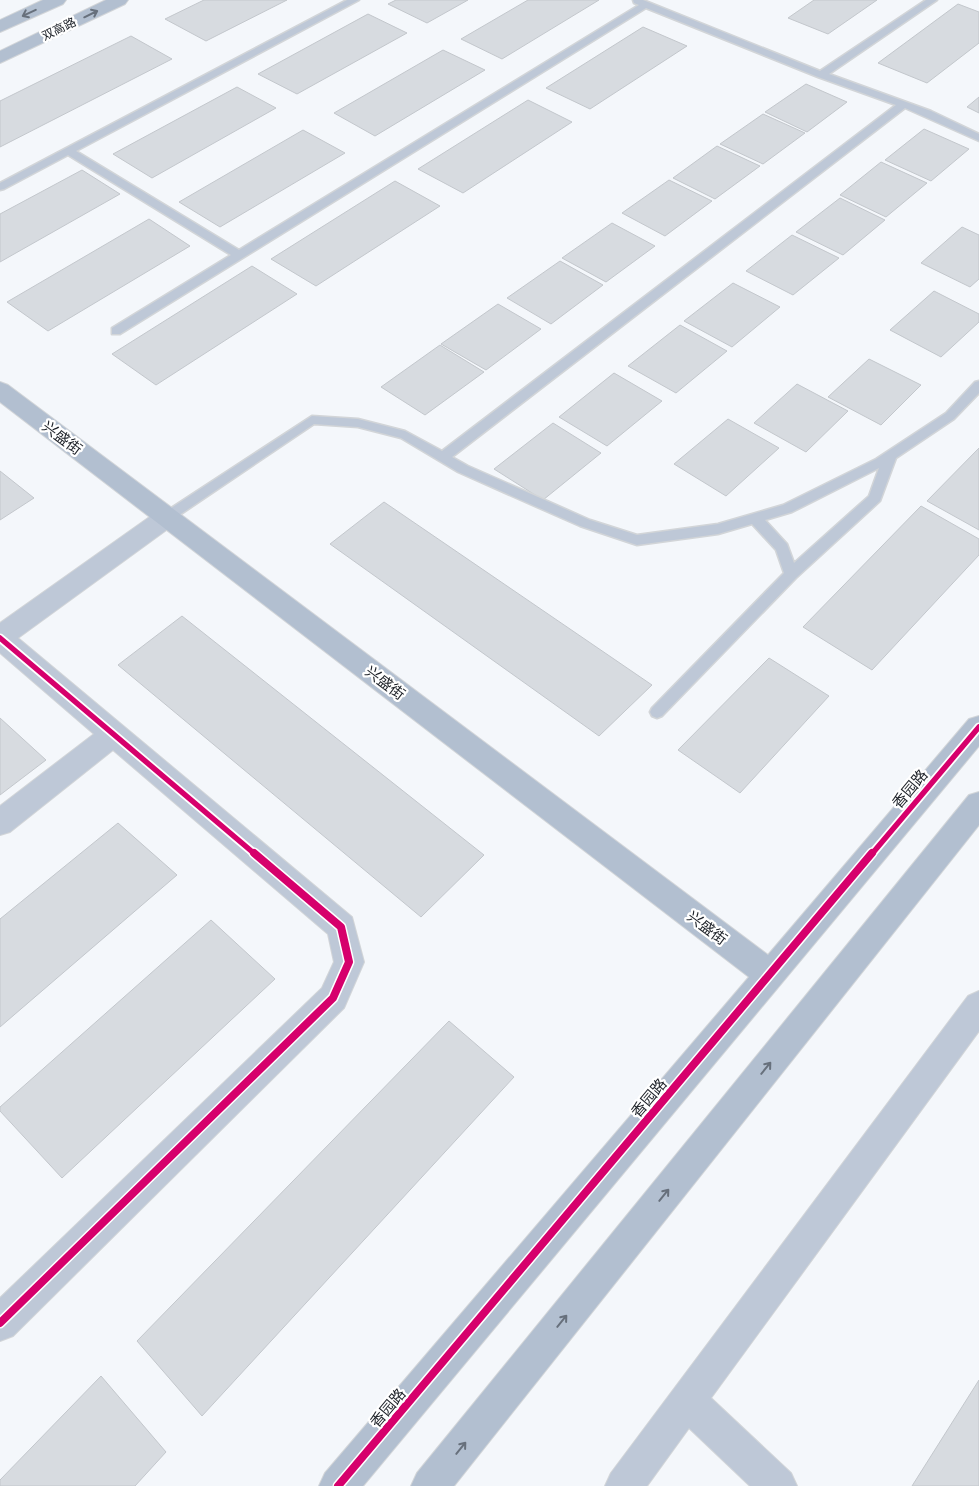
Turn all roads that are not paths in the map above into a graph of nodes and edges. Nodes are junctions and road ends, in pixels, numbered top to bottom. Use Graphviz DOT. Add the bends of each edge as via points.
graph roads {
  1 [pos="57,0"];
  2 [pos="119,0"];
  3 [pos="354,0"];
  4 [pos="932,0"];
  5 [pos="638,1"];
  6 [pos="0,27"];
  7 [pos="0,58"];
  8 [pos="821,75"];
  9 [pos="904,105"];
  10 [pos="979,138"];
  11 [pos="68,151"];
  12 [pos="0,187"];
  13 [pos="239,255"];
  14 [pos="116,332"];
  15 [pos="979,385"];
  16 [pos="0,390"];
  17 [pos="890,457"];
  18 [pos="443,458"];
  19 [pos="167,517"];
  20 [pos="755,518"];
  21 [pos="791,574"];
  22 [pos="0,637"];
  23 [pos="657,712"];
  24 [pos="979,727"];
  25 [pos="113,734"];
  26 [pos="979,804"];
  27 [pos="0,823"];
  28 [pos="770,975"];
  29 [pos="979,1007"];
  30 [pos="0,1323"];
  31 [pos="687,1401"];
  32 [pos="338,1486"];
  33 [pos="430,1486"];
  34 [pos="624,1486"];
  35 [pos="778,1486"];
  1 -- 6 [label="street, 双高路, one-way"];
  7 -- 2 [label="street, 双高路, one-way"];
  3 -- 11 [label="lane"];
  4 -- 8 [label="lane"];
  5 -- 8 [label="lane"];
  5 -- 13 [label="lane"];
  8 -- 9 [label="lane"];
  9 -- 10 [label="lane"];
  9 -- 18 [label="lane"];
  11 -- 12 [label="lane"];
  11 -- 13 [label="lane"];
  13 -- 14 [label="lane"];
  15 -- 17 [label="lane" via="950,416"];
  16 -- 19 [label="street, 兴盛街"];
  17 -- 20 [label="lane" via="787,509"];
  17 -- 21 [label="lane" via="875,498"];
  18 -- 19 [label="lane" via="405,435 358,424 312,420"];
  18 -- 20 [label="lane" via="585,523 637,540 718,529"];
  19 -- 22 [label="street"];
  19 -- 28 [label="street, 兴盛街"];
  20 -- 21 [label="lane" via="782,548"];
  21 -- 23 [label="lane"];
  22 -- 25 [label="street"];
  24 -- 28 [label="street, 香园路"];
  25 -- 27 [label="street"];
  25 -- 30 [label="street" via="342,927 349,962 333,998"];
  33 -- 26 [label="street, one-way"];
  28 -- 32 [label="street, 香园路"];
  29 -- 31 [label="street"];
  31 -- 34 [label="street"];
  31 -- 35 [label="street"];
}
